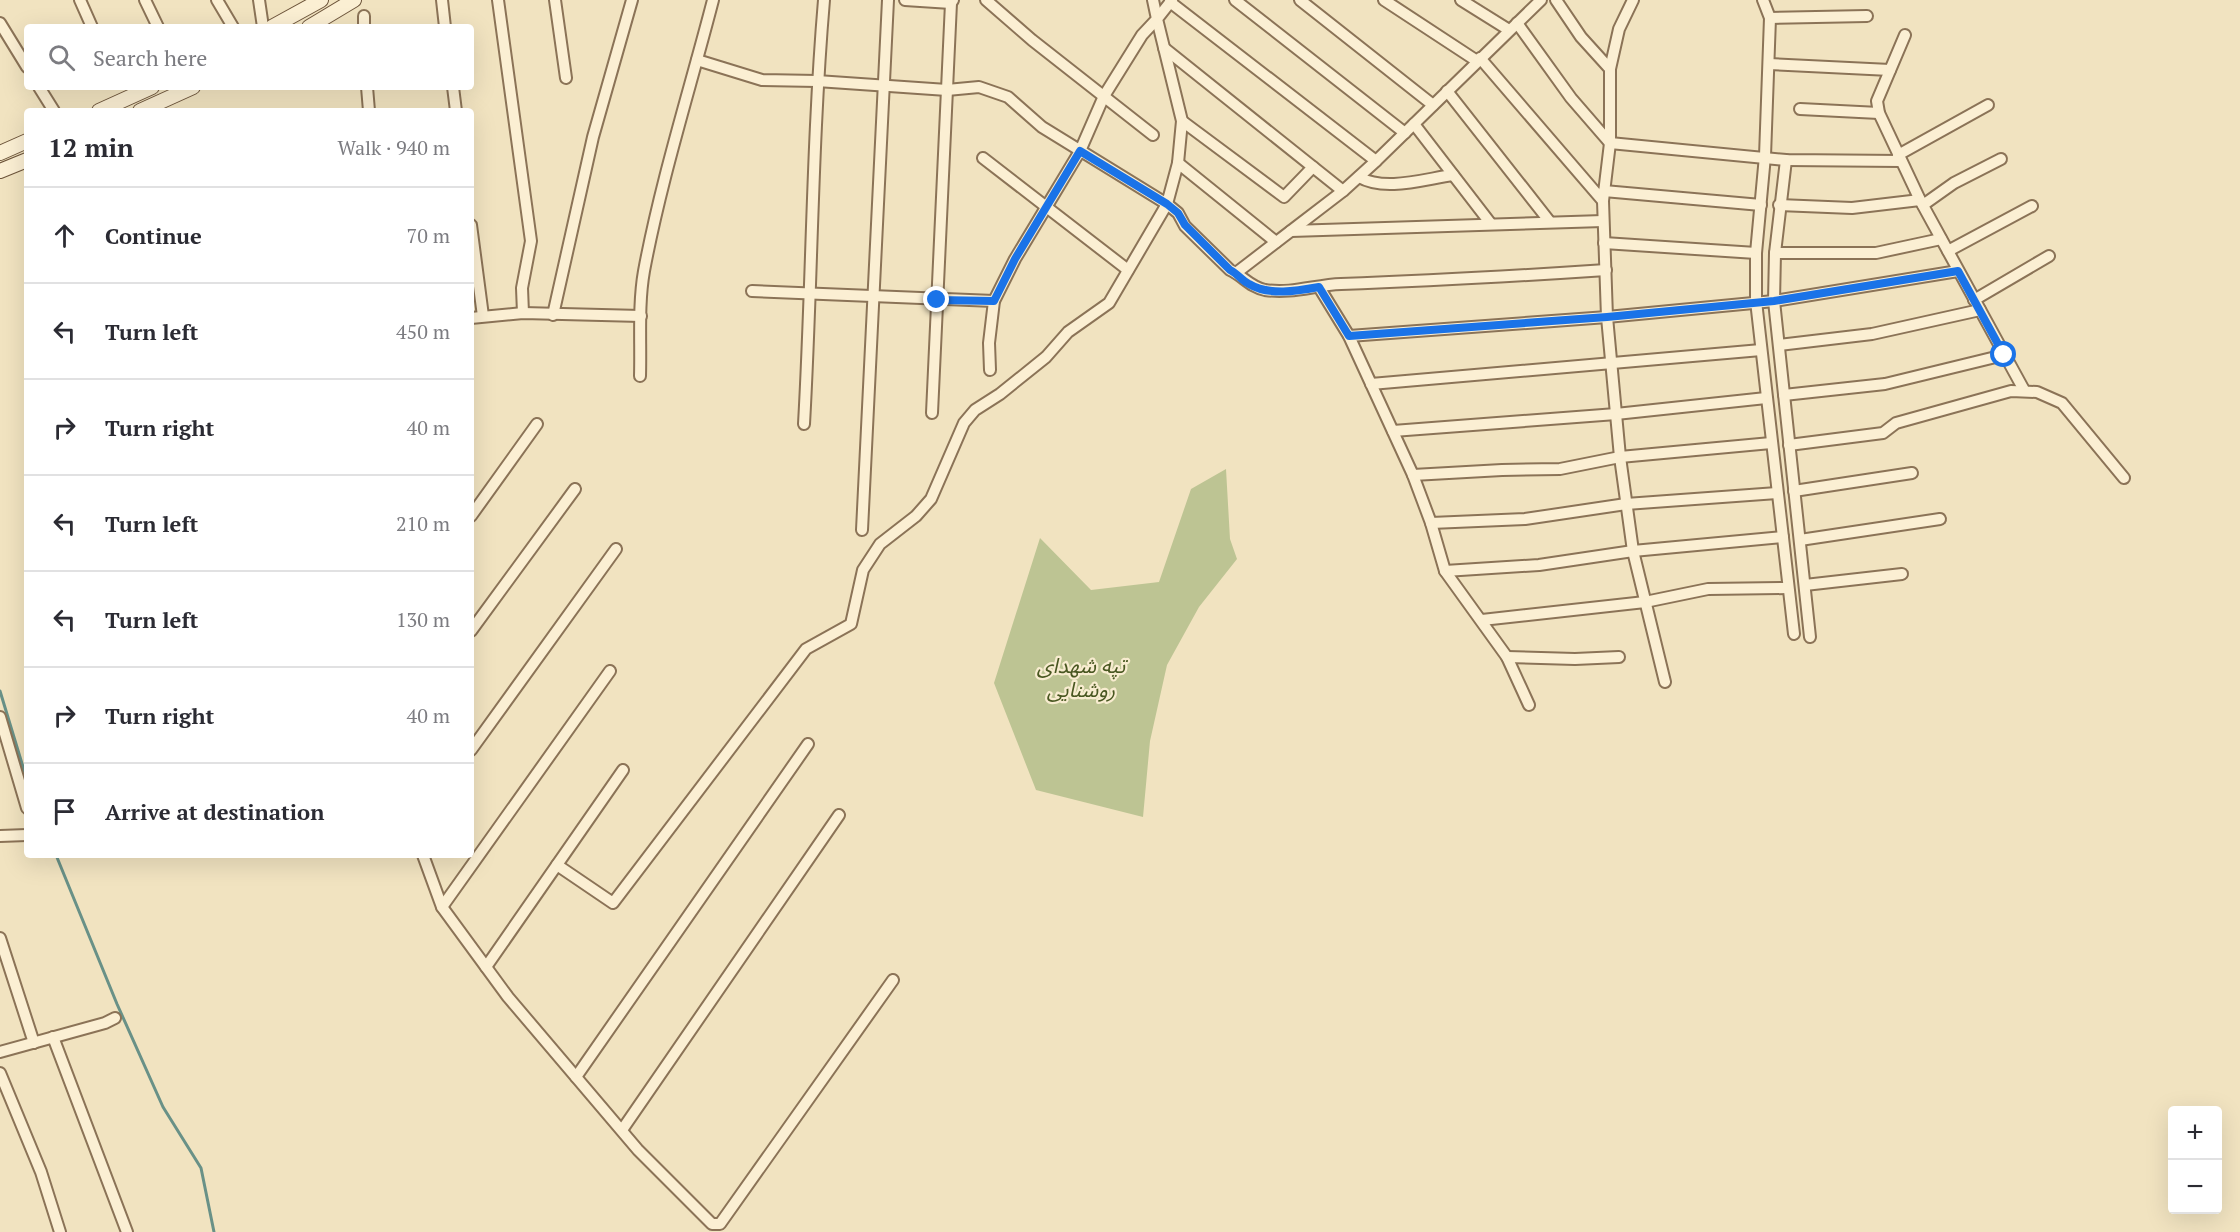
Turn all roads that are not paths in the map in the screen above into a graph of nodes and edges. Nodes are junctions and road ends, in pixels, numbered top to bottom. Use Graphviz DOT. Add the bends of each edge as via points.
graph roads {
  1 [pos="80,0"];
  2 [pos="145,0"];
  3 [pos="217,0"];
  4 [pos="260,0"];
  5 [pos="321,0"];
  6 [pos="354,0"];
  7 [pos="442,0"];
  8 [pos="498,0"];
  9 [pos="555,0"];
  10 [pos="632,0"];
  11 [pos="713,0"];
  12 [pos="824,0"];
  13 [pos="888,0"];
  14 [pos="905,0"];
  15 [pos="986,0"];
  16 [pos="1153,0"];
  17 [pos="1235,0"];
  18 [pos="1300,0"];
  19 [pos="1384,0"];
  20 [pos="1461,0"];
  21 [pos="1541,0"];
  22 [pos="1556,0"];
  23 [pos="1633,0"];
  24 [pos="1763,0"];
  25 [pos="1171,1"];
  26 [pos="952,2"];
  27 [pos="1868,16"];
  28 [pos="1770,18"];
  29 [pos="1157,19"];
  30 [pos="0,23"];
  31 [pos="91,24"];
  32 [pos="157,24"];
  33 [pos="231,24"];
  34 [pos="263,24"];
  35 [pos="277,24"];
  36 [pos="314,24"];
  37 [pos="445,24"];
  38 [pos="1513,26"];
  39 [pos="1905,35"];
  40 [pos="1164,48"];
  41 [pos="697,60"];
  42 [pos="1479,60"];
  43 [pos="24,62"];
  44 [pos="1768,64"];
  45 [pos="1610,69"];
  46 [pos="1890,70"];
  47 [pos="566,78"];
  48 [pos="817,81"];
  49 [pos="885,86"];
  50 [pos="41,90"];
  51 [pos="145,90"];
  52 [pos="186,90"];
  53 [pos="368,90"];
  54 [pos="453,90"];
  55 [pos="947,90"];
  56 [pos="1447,91"];
  57 [pos="1104,96"];
  58 [pos="1433,105"];
  59 [pos="1988,105"];
  60 [pos="52,108"];
  61 [pos="106,108"];
  62 [pos="147,108"];
  63 [pos="369,108"];
  64 [pos="456,108"];
  65 [pos="1800,109"];
  66 [pos="1879,113"];
  67 [pos="1182,121"];
  68 [pos="1414,124"];
  69 [pos="1405,133"];
  70 [pos="1154,135"];
  71 [pos="24,142"];
  72 [pos="1610,143"];
  73 [pos="1080,151"];
  74 [pos="0,153"];
  75 [pos="1765,156"];
  76 [pos="982,158"];
  77 [pos="1899,158"];
  78 [pos="2001,159"];
  79 [pos="1786,160"];
  80 [pos="24,161"];
  81 [pos="1376,161"];
  82 [pos="1178,163"];
  83 [pos="1313,167"];
  84 [pos="0,171"];
  85 [pos="1453,175"];
  86 [pos="1359,177"];
  87 [pos="1343,191"];
  88 [pos="1603,196"];
  89 [pos="1921,203"];
  90 [pos="1167,204"];
  91 [pos="1761,205"];
  92 [pos="1047,206"];
  93 [pos="1779,206"];
  94 [pos="2032,206"];
  95 [pos="1604,220"];
  96 [pos="1550,222"];
  97 [pos="1491,224"];
  98 [pos="1290,231"];
  99 [pos="1941,239"];
  100 [pos="1276,243"];
  101 [pos="1604,243"];
  102 [pos="474,248"];
  103 [pos="1948,251"];
  104 [pos="1756,253"];
  105 [pos="1775,253"];
  106 [pos="2049,256"];
  107 [pos="1128,270"];
  108 [pos="1605,270"];
  109 [pos="1958,271"];
  110 [pos="1236,273"];
  111 [pos="1319,287"];
  112 [pos="752,291"];
  113 [pos="811,294"];
  114 [pos="874,297"];
  115 [pos="937,300"];
  116 [pos="994,301"];
  117 [pos="1756,301"];
  118 [pos="1774,301"];
  119 [pos="1977,305"];
  120 [pos="523,314"];
  121 [pos="553,315"];
  122 [pos="483,316"];
  123 [pos="640,316"];
  124 [pos="1607,317"];
  125 [pos="474,318"];
  126 [pos="1349,336"];
  127 [pos="1779,345"];
  128 [pos="1761,350"];
  129 [pos="2004,355"];
  130 [pos="1611,363"];
  131 [pos="990,370"];
  132 [pos="639,376"];
  133 [pos="1371,384"];
  134 [pos="2024,390"];
  135 [pos="1784,394"];
  136 [pos="1766,398"];
  137 [pos="932,413"];
  138 [pos="1616,414"];
  139 [pos="537,424"];
  140 [pos="804,424"];
  141 [pos="1393,431"];
  142 [pos="1772,443"];
  143 [pos="1789,445"];
  144 [pos="1620,457"];
  145 [pos="1912,473"];
  146 [pos="1413,475"];
  147 [pos="2124,478"];
  148 [pos="575,489"];
  149 [pos="1794,491"];
  150 [pos="1777,493"];
  151 [pos="1626,504"];
  152 [pos="474,512"];
  153 [pos="1940,519"];
  154 [pos="1431,523"];
  155 [pos="862,530"];
  156 [pos="1783,537"];
  157 [pos="1800,540"];
  158 [pos="616,549"];
  159 [pos="1633,551"];
  160 [pos="1445,571"];
  161 [pos="1902,574"];
  162 [pos="1805,585"];
  163 [pos="1788,588"];
  164 [pos="1645,602"];
  165 [pos="1482,620"];
  166 [pos="474,628"];
  167 [pos="1794,634"];
  168 [pos="1810,637"];
  169 [pos="1507,657"];
  170 [pos="1619,657"];
  171 [pos="610,671"];
  172 [pos="1665,682"];
  173 [pos="1529,705"];
  174 [pos="0,717"];
  175 [pos="808,744"];
  176 [pos="474,746"];
  177 [pos="5,755"];
  178 [pos="624,770"];
  179 [pos="24,801"];
  180 [pos="839,815"];
  181 [pos="24,835"];
  182 [pos="0,836"];
  183 [pos="424,858"];
  184 [pos="557,865"];
  185 [pos="442,907"];
  186 [pos="0,938"];
  187 [pos="486,967"];
  188 [pos="893,980"];
  189 [pos="114,1018"];
  190 [pos="53,1037"];
  191 [pos="34,1043"];
  192 [pos="0,1052"];
  193 [pos="0,1073"];
  194 [pos="576,1077"];
  195 [pos="622,1130"];
  196 [pos="60,1232"];
  197 [pos="127,1232"];
  1 -- 31 [label="street"];
  2 -- 32 [label="street"];
  3 -- 33 [label="street"];
  4 -- 34 [label="street"];
  5 -- 35 [label="main road"];
  6 -- 36 [label="main road"];
  7 -- 37 [label="street"];
  8 -- 120 [label="street" via="531,240 522,288"];
  9 -- 47 [label="street"];
  10 -- 121 [label="street" via="593,137"];
  11 -- 41 [label="street"];
  12 -- 48 [label="street"];
  13 -- 49 [label="street"];
  14 -- 26 [label="street"];
  15 -- 57 [label="street"];
  16 -- 29 [label="street"];
  17 -- 69 [label="street"];
  18 -- 58 [label="street"];
  19 -- 42 [label="street"];
  20 -- 38 [label="street"];
  21 -- 38 [label="street"];
  22 -- 45 [label="street" via="1581,37"];
  23 -- 45 [label="street" via="1619,29"];
  24 -- 28 [label="street"];
  25 -- 29 [label="street"];
  25 -- 81 [label="street"];
  26 -- 55 [label="street"];
  27 -- 28 [label="street"];
  28 -- 44 [label="street"];
  29 -- 40 [label="street"];
  29 -- 57 [label="street" via="1142,35"];
  30 -- 43 [label="street"];
  38 -- 42 [label="street"];
  38 -- 72 [label="street"];
  39 -- 46 [label="street"];
  40 -- 67 [label="street"];
  40 -- 83 [label="street"];
  41 -- 48 [label="street" via="762,80"];
  41 -- 123 [label="street" via="644,273"];
  42 -- 56 [label="street"];
  42 -- 88 [label="street"];
  44 -- 46 [label="street"];
  44 -- 75 [label="street"];
  45 -- 72 [label="street"];
  46 -- 66 [label="street" via="1877,101"];
  48 -- 49 [label="street"];
  48 -- 113 [label="street"];
  49 -- 55 [label="street"];
  49 -- 114 [label="street"];
  50 -- 60 [label="street"];
  51 -- 61 [label="main road"];
  52 -- 62 [label="main road"];
  53 -- 63 [label="street"];
  54 -- 64 [label="street"];
  55 -- 73 [label="street" via="979,87 1008,98 1042,127"];
  55 -- 115 [label="street"];
  56 -- 58 [label="street"];
  56 -- 96 [label="street"];
  57 -- 70 [label="street"];
  57 -- 73 [label="street"];
  58 -- 68 [label="street"];
  59 -- 77 [label="street"];
  65 -- 66 [label="street"];
  66 -- 77 [label="street"];
  67 -- 82 [label="street"];
  67 -- 83 [label="street" via="1284,197"];
  68 -- 69 [label="street"];
  68 -- 85 [label="street"];
  69 -- 81 [label="street"];
  71 -- 74 [label="main road"];
  72 -- 75 [label="street"];
  72 -- 88 [label="street"];
  73 -- 90 [label="street"];
  73 -- 92 [label="street"];
  75 -- 79 [label="street"];
  75 -- 91 [label="street"];
  76 -- 92 [label="street"];
  77 -- 79 [label="street"];
  77 -- 89 [label="street"];
  78 -- 89 [label="street"];
  79 -- 93 [label="street"];
  80 -- 84 [label="main road"];
  81 -- 86 [label="street"];
  82 -- 90 [label="street"];
  82 -- 100 [label="street"];
  83 -- 87 [label="street"];
  85 -- 86 [label="street" via="1395,184 1369,183"];
  85 -- 97 [label="street"];
  86 -- 87 [label="street"];
  87 -- 98 [label="street"];
  88 -- 91 [label="street"];
  88 -- 95 [label="street"];
  89 -- 93 [label="street" via="1852,208"];
  89 -- 99 [label="street"];
  90 -- 107 [label="street"];
  90 -- 110 [label="street"];
  91 -- 104 [label="street"];
  92 -- 107 [label="street"];
  92 -- 116 [label="street"];
  93 -- 105 [label="street"];
  94 -- 103 [label="street"];
  95 -- 96 [label="street"];
  95 -- 101 [label="street"];
  96 -- 97 [label="street"];
  97 -- 98 [label="street"];
  98 -- 100 [label="street"];
  99 -- 103 [label="street"];
  99 -- 105 [label="street" via="1876,253"];
  100 -- 110 [label="street"];
  101 -- 104 [label="street"];
  101 -- 108 [label="street"];
  102 -- 122 [label="street"];
  103 -- 109 [label="street"];
  104 -- 117 [label="street"];
  105 -- 118 [label="street"];
  106 -- 119 [label="street"];
  107 -- 184 [label="street" via="1109,303 1068,332 1046,357 975,410 964,423 930,499 916,516 880,544 863,570 851,624 806,649 613,903"];
  108 -- 111 [label="street"];
  108 -- 124 [label="street"];
  109 -- 118 [label="street"];
  109 -- 119 [label="street"];
  110 -- 111 [label="street" via="1263,290 1291,292"];
  111 -- 126 [label="street"];
  112 -- 113 [label="street"];
  113 -- 114 [label="street"];
  113 -- 140 [label="street"];
  114 -- 115 [label="street"];
  114 -- 155 [label="street"];
  115 -- 116 [label="street"];
  115 -- 137 [label="street"];
  116 -- 131 [label="street"];
  117 -- 118 [label="street"];
  117 -- 124 [label="street"];
  117 -- 128 [label="street"];
  118 -- 127 [label="street"];
  119 -- 127 [label="street" via="1872,334"];
  119 -- 129 [label="street"];
  120 -- 121 [label="street"];
  120 -- 122 [label="street"];
  121 -- 123 [label="street"];
  122 -- 125 [label="street"];
  123 -- 132 [label="street"];
  124 -- 126 [label="street"];
  124 -- 130 [label="street"];
  126 -- 133 [label="street"];
  127 -- 135 [label="street"];
  128 -- 130 [label="street"];
  128 -- 136 [label="street"];
  129 -- 134 [label="street"];
  129 -- 135 [label="street" via="1885,384"];
  130 -- 133 [label="street"];
  130 -- 138 [label="street"];
  133 -- 141 [label="street"];
  134 -- 143 [label="street" via="1896,423 1883,433"];
  134 -- 147 [label="street" via="2062,403"];
  135 -- 143 [label="street"];
  136 -- 138 [label="street"];
  136 -- 142 [label="street"];
  138 -- 141 [label="street"];
  138 -- 144 [label="street"];
  139 -- 152 [label="street"];
  141 -- 146 [label="street"];
  142 -- 144 [label="street"];
  142 -- 150 [label="street"];
  143 -- 149 [label="street"];
  144 -- 146 [label="street" via="1560,469"];
  144 -- 151 [label="street"];
  145 -- 149 [label="street"];
  146 -- 154 [label="street"];
  148 -- 166 [label="street"];
  149 -- 157 [label="street"];
  150 -- 151 [label="street"];
  150 -- 156 [label="street"];
  151 -- 154 [label="street" via="1525,519"];
  151 -- 159 [label="street"];
  153 -- 157 [label="street"];
  154 -- 160 [label="street"];
  156 -- 159 [label="street"];
  156 -- 163 [label="street"];
  157 -- 162 [label="street"];
  158 -- 176 [label="street"];
  159 -- 160 [label="street" via="1539,565"];
  159 -- 164 [label="street"];
  160 -- 165 [label="street"];
  161 -- 162 [label="street"];
  162 -- 168 [label="street"];
  163 -- 164 [label="street" via="1707,589"];
  163 -- 167 [label="street"];
  164 -- 165 [label="street"];
  164 -- 172 [label="street"];
  165 -- 169 [label="street"];
  169 -- 170 [label="street"];
  169 -- 173 [label="street"];
  171 -- 185 [label="street"];
  174 -- 177 [label="street"];
  175 -- 194 [label="street"];
  177 -- 179 [label="street"];
  178 -- 184 [label="street"];
  180 -- 195 [label="street"];
  181 -- 182 [label="street"];
  183 -- 185 [label="street"];
  184 -- 187 [label="street"];
  185 -- 187 [label="street"];
  186 -- 191 [label="street"];
  187 -- 194 [label="street"];
  188 -- 195 [label="street" via="720,1224 712,1224"];
  189 -- 190 [label="street"];
  190 -- 191 [label="street"];
  190 -- 197 [label="street"];
  191 -- 192 [label="street"];
  193 -- 196 [label="street" via="41,1172"];
  194 -- 195 [label="street"];
}
